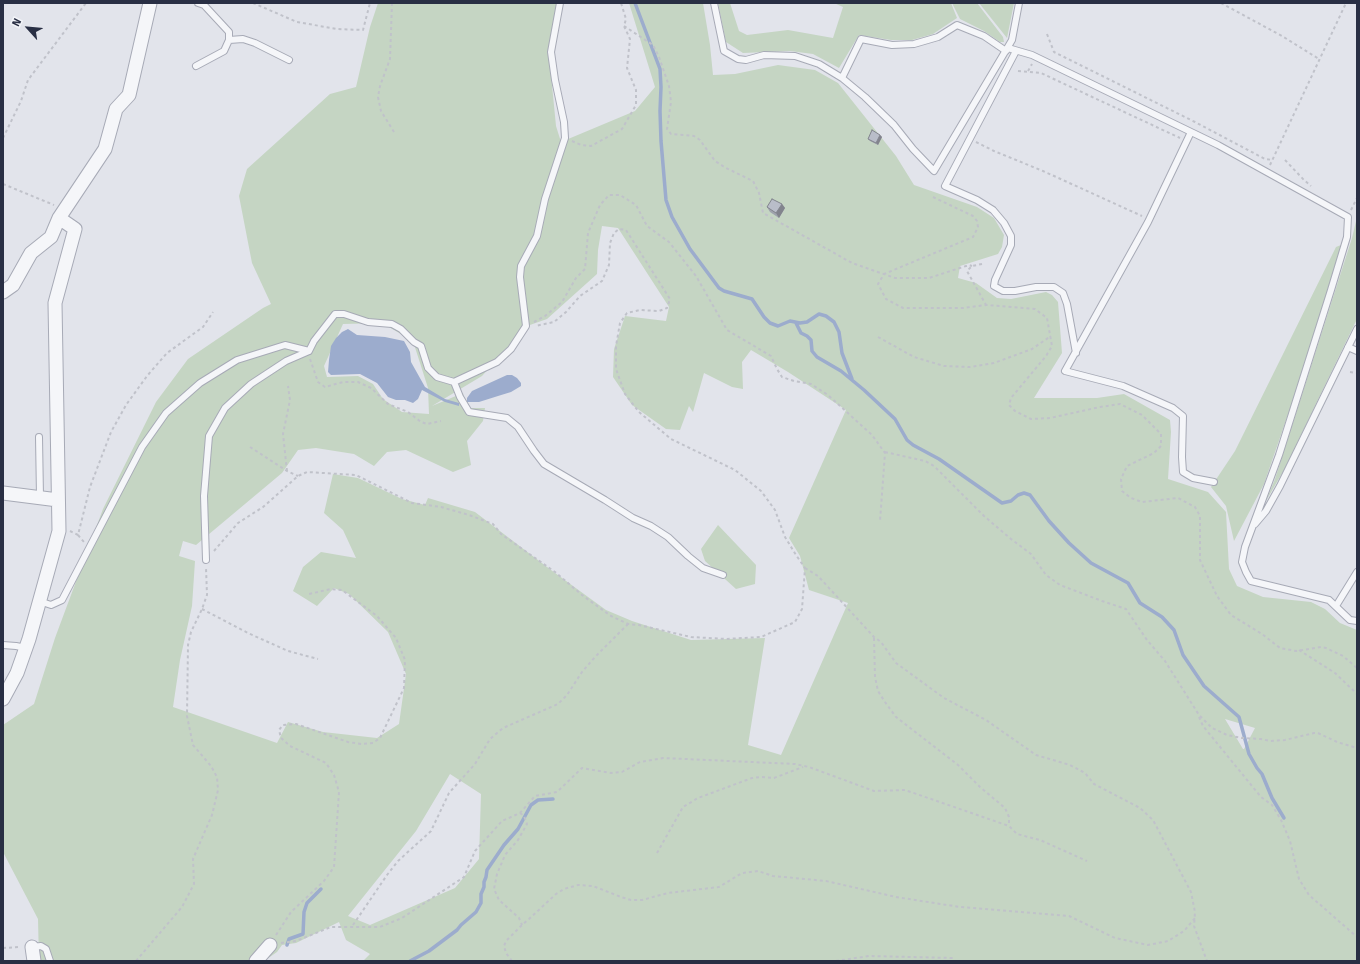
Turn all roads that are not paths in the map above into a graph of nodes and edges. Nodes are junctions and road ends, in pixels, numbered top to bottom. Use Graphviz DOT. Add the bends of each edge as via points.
graph roads {
  1 [pos="150,3"];
  2 [pos="198,3"];
  3 [pos="560,3"];
  4 [pos="714,3"];
  5 [pos="1019,3"];
  6 [pos="229,40"];
  7 [pos="1007,50"];
  8 [pos="1016,51"];
  9 [pos="289,60"];
  10 [pos="196,66"];
  11 [pos="842,78"];
  12 [pos="1191,132"];
  13 [pos="58,218"];
  14 [pos="3,292"];
  15 [pos="1357,329"];
  16 [pos="1348,346"];
  17 [pos="309,351"];
  18 [pos="1357,351"];
  19 [pos="1076,353"];
  20 [pos="454,382"];
  21 [pos="39,437"];
  22 [pos="1214,482"];
  23 [pos="3,493"];
  24 [pos="40,497"];
  25 [pos="58,500"];
  26 [pos="1252,528"];
  27 [pos="206,560"];
  28 [pos="1357,572"];
  29 [pos="723,575"];
  30 [pos="39,601"];
  31 [pos="1336,606"];
  32 [pos="1357,621"];
  33 [pos="3,645"];
  34 [pos="26,648"];
  35 [pos="3,699"];
  36 [pos="270,945"];
  37 [pos="32,947"];
  38 [pos="34,961"];
  39 [pos="50,961"];
  40 [pos="256,961"];
  1 -- 13 [label="street" via="130,95 116,109 105,148"];
  2 -- 6 [label="lane" via="229,32"];
  3 -- 20 [label="lane" via="551,52 565,138 544,199 537,236 521,266 526,326 511,349 497,362"];
  4 -- 11 [label="lane" via="724,51 738,60 764,55 795,56 819,64"];
  5 -- 7 [label="lane" via="1012,40"];
  6 -- 9 [label="lane" via="243,39 255,43"];
  6 -- 10 [label="lane" via="224,51"];
  7 -- 8 [label="lane"];
  7 -- 11 [label="lane" via="984,36 957,25 938,37 914,44 892,45 861,39"];
  7 -- 11 [label="lane" via="934,171 894,125"];
  8 -- 12 [label="lane" via="1032,55"];
  8 -- 19 [label="lane" via="945,186 993,210 1011,236 994,286 1003,291 1054,287 1063,293"];
  12 -- 19 [label="lane" via="1150,219"];
  12 -- 26 [label="lane" via="1348,217 1347,237 1329,297 1279,455"];
  13 -- 14 [label="street" via="51,237 31,253 13,285"];
  13 -- 25 [label="street" via="75,229 55,303"];
  15 -- 16 [label="lane"];
  16 -- 18 [label="lane"];
  16 -- 26 [label="lane" via="1280,486 1266,511"];
  17 -- 20 [label="lane" via="335,314 344,314 368,322 392,324 421,346 428,368 437,377"];
  17 -- 27 [label="lane" via="286,361 251,384 225,408 209,436 204,496"];
  17 -- 30 [label="lane" via="285,345 237,360 200,384 166,413 142,447 62,600 51,605"];
  19 -- 22 [label="lane" via="1065,371 1123,386 1173,408 1182,416 1183,472 1193,478"];
  20 -- 29 [label="lane" via="469,412 507,418 518,427 544,464 668,537 703,568"];
  21 -- 24 [label="lane"];
  23 -- 24 [label="street"];
  24 -- 25 [label="street"];
  25 -- 30 [label="street" via="59,531"];
  26 -- 31 [label="lane" via="1242,562 1251,581 1329,600"];
  28 -- 31 [label="lane"];
  30 -- 34 [label="street"];
  31 -- 32 [label="lane" via="1350,620"];
  33 -- 34 [label="lane"];
  34 -- 35 [label="street" via="17,673"];
  36 -- 40 [label="street"];
  37 -- 38 [label="street"];
  37 -- 39 [label="lane" via="41,946 46,950"];
}
